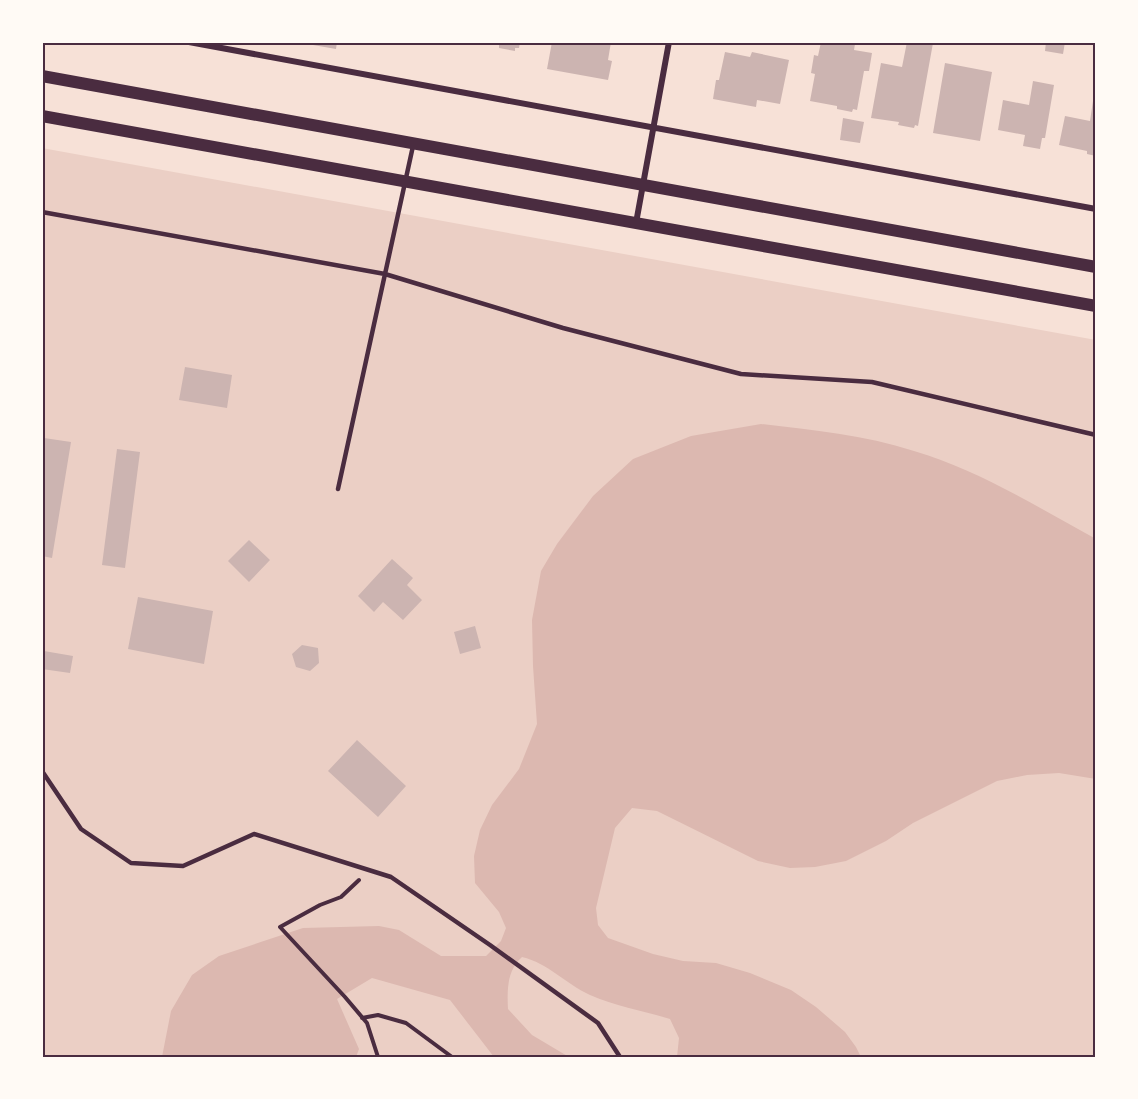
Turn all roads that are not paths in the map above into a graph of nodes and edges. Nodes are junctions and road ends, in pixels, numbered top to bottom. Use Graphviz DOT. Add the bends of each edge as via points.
graph roads {
  1 [pos="189,42"];
  2 [pos="669,42"];
  3 [pos="42,76"];
  4 [pos="42,116"];
  5 [pos="653,127"];
  6 [pos="414,143"];
  7 [pos="406,182"];
  8 [pos="643,185"];
  9 [pos="1096,209"];
  10 [pos="42,212"];
  11 [pos="636,223"];
  12 [pos="1096,267"];
  13 [pos="385,274"];
  14 [pos="1096,306"];
  15 [pos="1096,435"];
  16 [pos="338,489"];
  17 [pos="42,771"];
  18 [pos="620,1057"];
  1 -- 5 [label="street"];
  2 -- 5 [label="street"];
  3 -- 6 [label="main road"];
  4 -- 7 [label="main road"];
  5 -- 8 [label="street"];
  5 -- 9 [label="street"];
  6 -- 7 [label="lane"];
  6 -- 8 [label="main road"];
  7 -- 11 [label="main road"];
  7 -- 13 [label="lane"];
  8 -- 11 [label="street"];
  8 -- 12 [label="main road"];
  10 -- 13 [label="lane"];
  11 -- 14 [label="main road"];
  13 -- 15 [label="lane" via="563,328 741,374 872,382"];
  13 -- 16 [label="lane"];
  17 -- 18 [label="lane" via="81,830 131,862 183,866 254,834 391,877 598,1023"];
}
